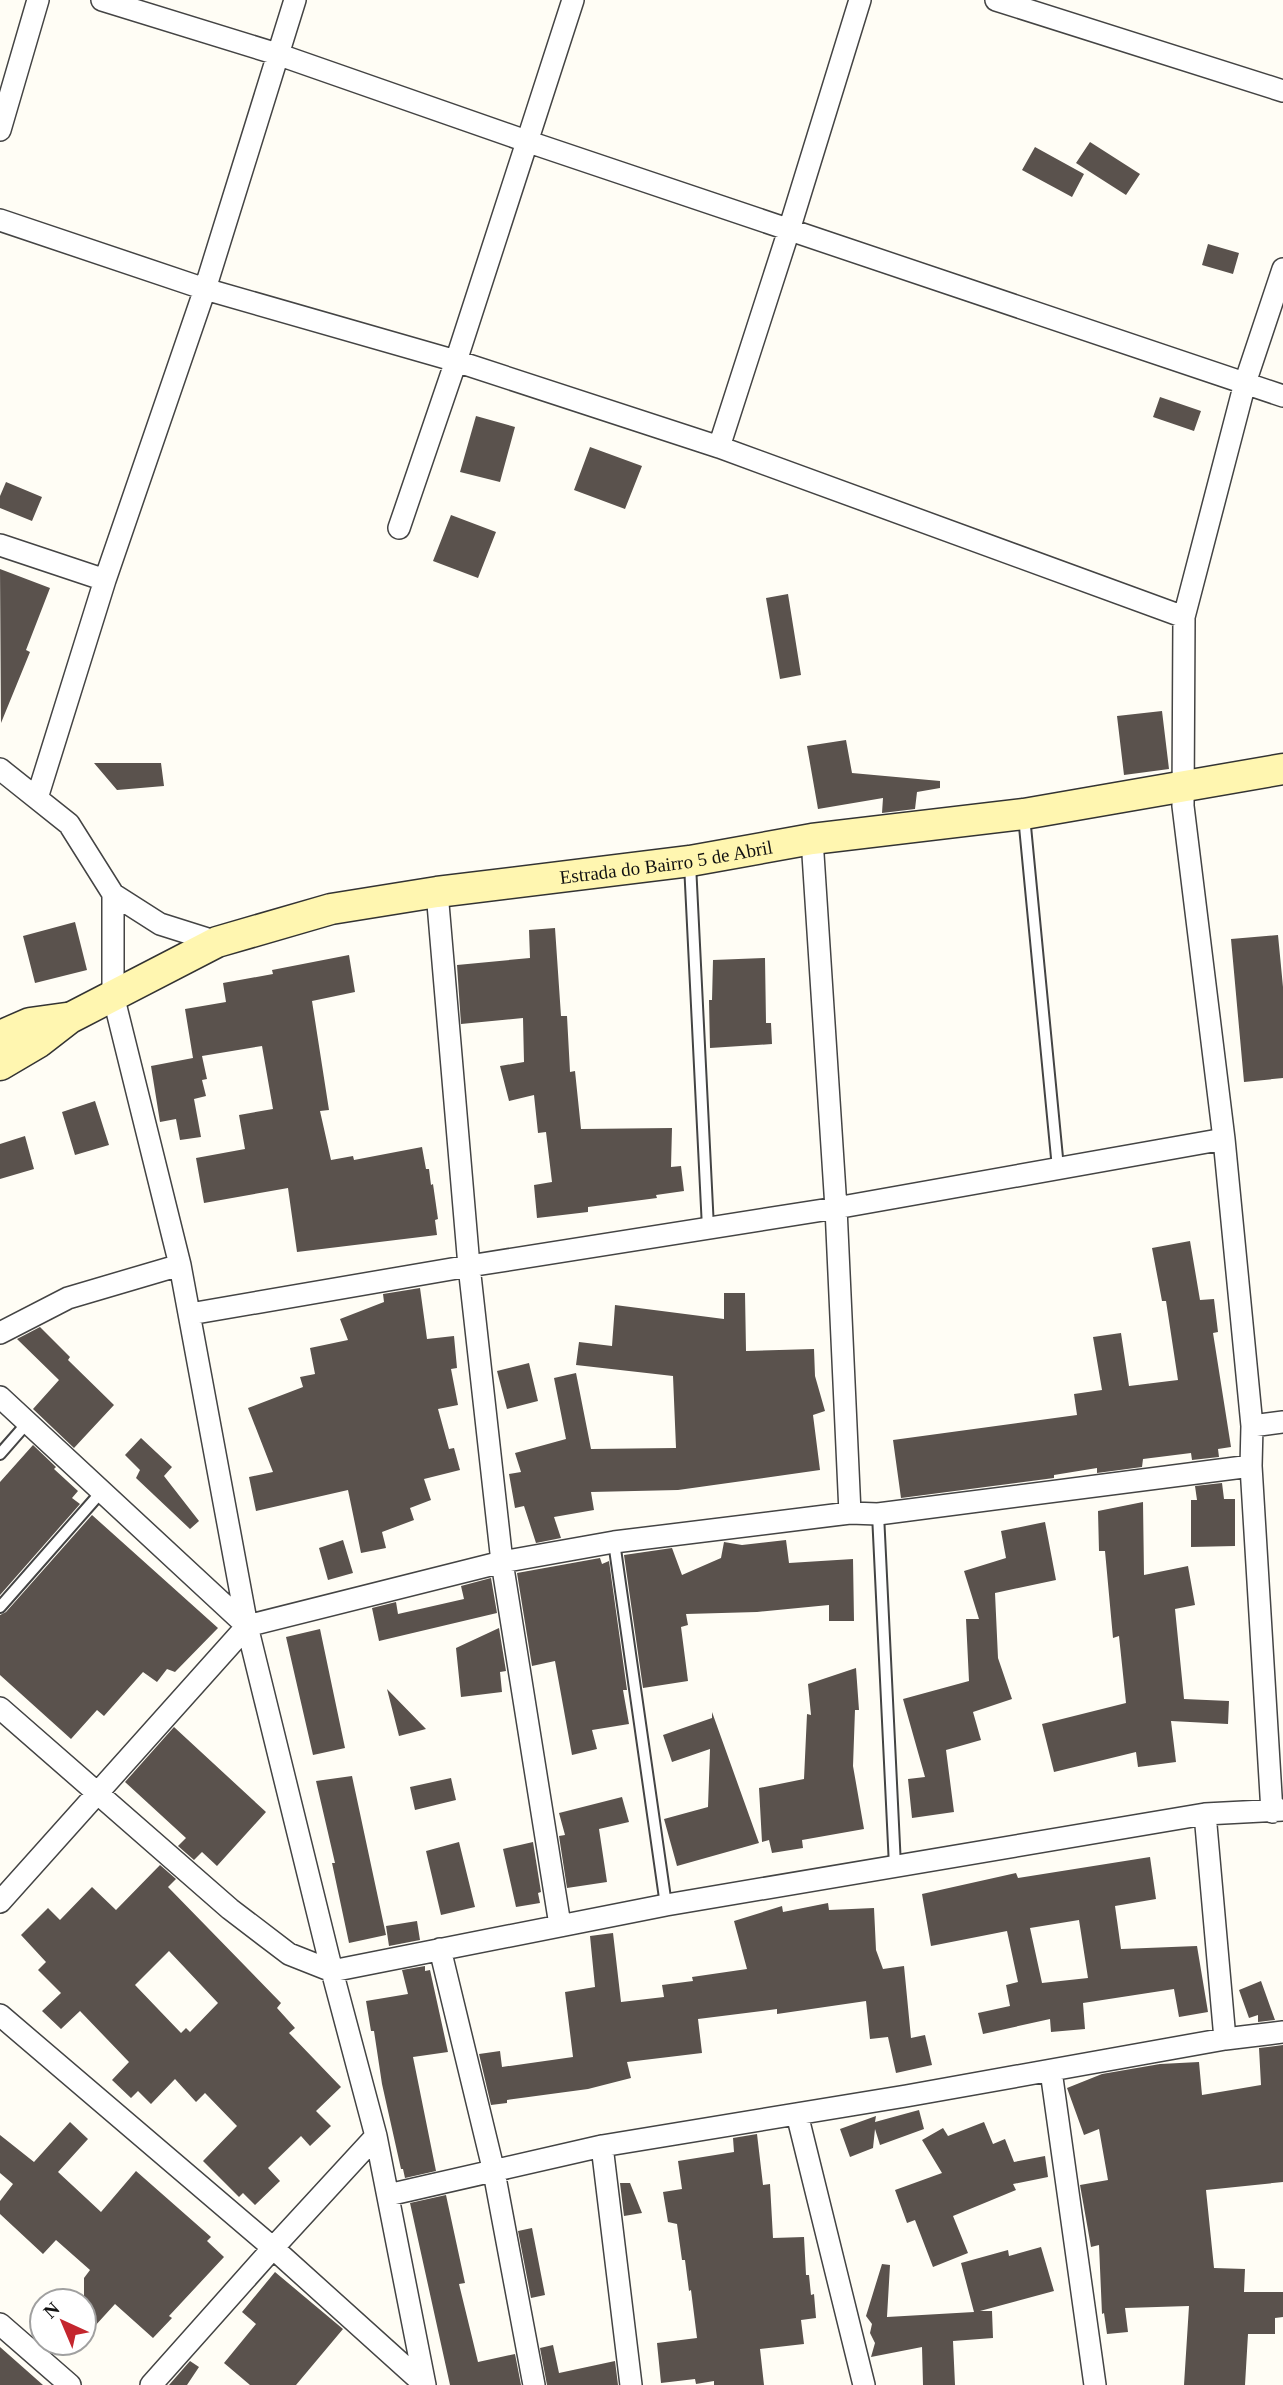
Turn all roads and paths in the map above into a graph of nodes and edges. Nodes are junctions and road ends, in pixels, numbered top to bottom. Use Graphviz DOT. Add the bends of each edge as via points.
graph roads {
  1 [pos="38,0"];
  2 [pos="102,0"];
  3 [pos="295,0"];
  4 [pos="573,0"];
  5 [pos="860,0"];
  6 [pos="996,0"];
  7 [pos="277,54"];
  8 [pos="1283,91"];
  9 [pos="0,130"];
  10 [pos="526,141"];
  11 [pos="0,219"];
  12 [pos="789,230"];
  13 [pos="1283,269"];
  14 [pos="205,289"];
  15 [pos="456,361"];
  16 [pos="1245,383"];
  17 [pos="1283,396"];
  18 [pos="719,447"];
  19 [pos="399,528"];
  20 [pos="0,545"];
  21 [pos="105,580"];
  22 [pos="1184,617"];
  23 [pos="0,769"];
  24 [pos="1283,769"];
  25 [pos="1182,785"];
  26 [pos="37,798"];
  27 [pos="1024,814"];
  28 [pos="812,839"];
  29 [pos="690,861"];
  30 [pos="437,892"];
  31 [pos="113,894"];
  32 [pos="217,942"];
  33 [pos="113,995"];
  34 [pos="70,1018"];
  35 [pos="0,1036"];
  36 [pos="0,1065"];
  37 [pos="1224,1139"];
  38 [pos="1058,1168"];
  39 [pos="836,1208"];
  40 [pos="708,1228"];
  41 [pos="180,1265"];
  42 [pos="469,1266"];
  43 [pos="190,1314"];
  44 [pos="0,1333"];
  45 [pos="0,1397"];
  46 [pos="28,1422"];
  47 [pos="1283,1422"];
  48 [pos="1252,1426"];
  49 [pos="0,1454"];
  50 [pos="1251,1466"];
  51 [pos="103,1490"];
  52 [pos="850,1513"];
  53 [pos="878,1514"];
  54 [pos="614,1542"];
  55 [pos="502,1562"];
  56 [pos="0,1607"];
  57 [pos="247,1626"];
  58 [pos="0,1708"];
  59 [pos="97,1794"];
  60 [pos="1278,1811"];
  61 [pos="1205,1814"];
  62 [pos="895,1866"];
  63 [pos="0,1902"];
  64 [pos="666,1905"];
  65 [pos="560,1925"];
  66 [pos="440,1949"];
  67 [pos="332,1971"];
  68 [pos="0,2015"];
  69 [pos="1283,2032"];
  70 [pos="1225,2039"];
  71 [pos="1051,2071"];
  72 [pos="797,2114"];
  73 [pos="376,2136"];
  74 [pos="602,2146"];
  75 [pos="494,2172"];
  76 [pos="388,2195"];
  77 [pos="273,2248"];
  78 [pos="0,2324"];
  79 [pos="70,2385"];
  80 [pos="151,2385"];
  81 [pos="425,2385"];
  82 [pos="534,2385"];
  83 [pos="631,2385"];
  84 [pos="864,2385"];
  85 [pos="1095,2385"];
  1 -- 9 [label="street"];
  2 -- 7 [label="street"];
  3 -- 7 [label="street"];
  4 -- 10 [label="street"];
  5 -- 12 [label="street"];
  6 -- 8 [label="street"];
  7 -- 10 [label="street"];
  7 -- 14 [label="street"];
  10 -- 12 [label="street"];
  10 -- 15 [label="street"];
  11 -- 14 [label="street"];
  12 -- 16 [label="street"];
  12 -- 18 [label="street"];
  13 -- 16 [label="street"];
  14 -- 15 [label="street"];
  14 -- 21 [label="street"];
  15 -- 18 [label="street"];
  15 -- 19 [label="street"];
  16 -- 17 [label="street"];
  16 -- 22 [label="street"];
  18 -- 22 [label="street"];
  20 -- 21 [label="street"];
  21 -- 26 [label="street"];
  22 -- 25 [label="street"];
  23 -- 26 [label="street"];
  24 -- 25 [label="street, Estrada do Bairro 5 de Abril"];
  25 -- 27 [label="street, Estrada do Bairro 5 de Abril"];
  25 -- 37 [label="street"];
  26 -- 31 [label="street" via="69,824"];
  27 -- 28 [label="street, Estrada do Bairro 5 de Abril"];
  27 -- 38 [label="lane"];
  28 -- 29 [label="street, Estrada do Bairro 5 de Abril"];
  28 -- 39 [label="street"];
  29 -- 30 [label="street, Estrada do Bairro 5 de Abril"];
  29 -- 40 [label="lane"];
  30 -- 32 [label="street, Estrada do Bairro 5 de Abril" via="331,909"];
  30 -- 42 [label="street"];
  31 -- 32 [label="street" via="160,924"];
  31 -- 33 [label="street"];
  32 -- 33 [label="street, Estrada do Bairro 5 de Abril"];
  33 -- 34 [label="street, Estrada do Bairro 5 de Abril"];
  33 -- 41 [label="street"];
  34 -- 35 [label="street" via="30,1023"];
  34 -- 36 [label="street"];
  37 -- 38 [label="street"];
  37 -- 48 [label="street"];
  38 -- 39 [label="street"];
  39 -- 40 [label="street"];
  39 -- 52 [label="street"];
  40 -- 42 [label="street"];
  41 -- 43 [label="street"];
  41 -- 44 [label="street" via="68,1298"];
  42 -- 43 [label="street"];
  42 -- 55 [label="street"];
  43 -- 57 [label="street"];
  45 -- 46 [label="street"];
  46 -- 49 [label="lane"];
  46 -- 51 [label="street"];
  47 -- 48 [label="street"];
  48 -- 50 [label="street"];
  50 -- 53 [label="street"];
  50 -- 60 [label="street"];
  51 -- 56 [label="lane"];
  51 -- 57 [label="street"];
  52 -- 53 [label="street"];
  52 -- 54 [label="street"];
  53 -- 62 [label="lane"];
  54 -- 55 [label="street"];
  54 -- 64 [label="lane"];
  55 -- 57 [label="street"];
  55 -- 65 [label="street"];
  57 -- 59 [label="street"];
  57 -- 67 [label="street"];
  58 -- 59 [label="street"];
  59 -- 63 [label="street"];
  59 -- 67 [label="street" via="289,1954"];
  60 -- 61 [label="street"];
  61 -- 62 [label="street"];
  61 -- 70 [label="street"];
  62 -- 64 [label="street"];
  64 -- 65 [label="street"];
  65 -- 66 [label="street"];
  66 -- 67 [label="street"];
  66 -- 75 [label="street"];
  67 -- 73 [label="street"];
  68 -- 77 [label="street"];
  69 -- 70 [label="street"];
  70 -- 71 [label="street"];
  71 -- 72 [label="street"];
  71 -- 85 [label="street"];
  72 -- 74 [label="street"];
  72 -- 84 [label="street"];
  73 -- 76 [label="street"];
  73 -- 77 [label="street"];
  74 -- 75 [label="street"];
  74 -- 83 [label="street"];
  75 -- 76 [label="street"];
  75 -- 82 [label="street"];
  76 -- 81 [label="street"];
  77 -- 80 [label="street"];
  77 -- 81 [label="street"];
  78 -- 79 [label="street"];
}
